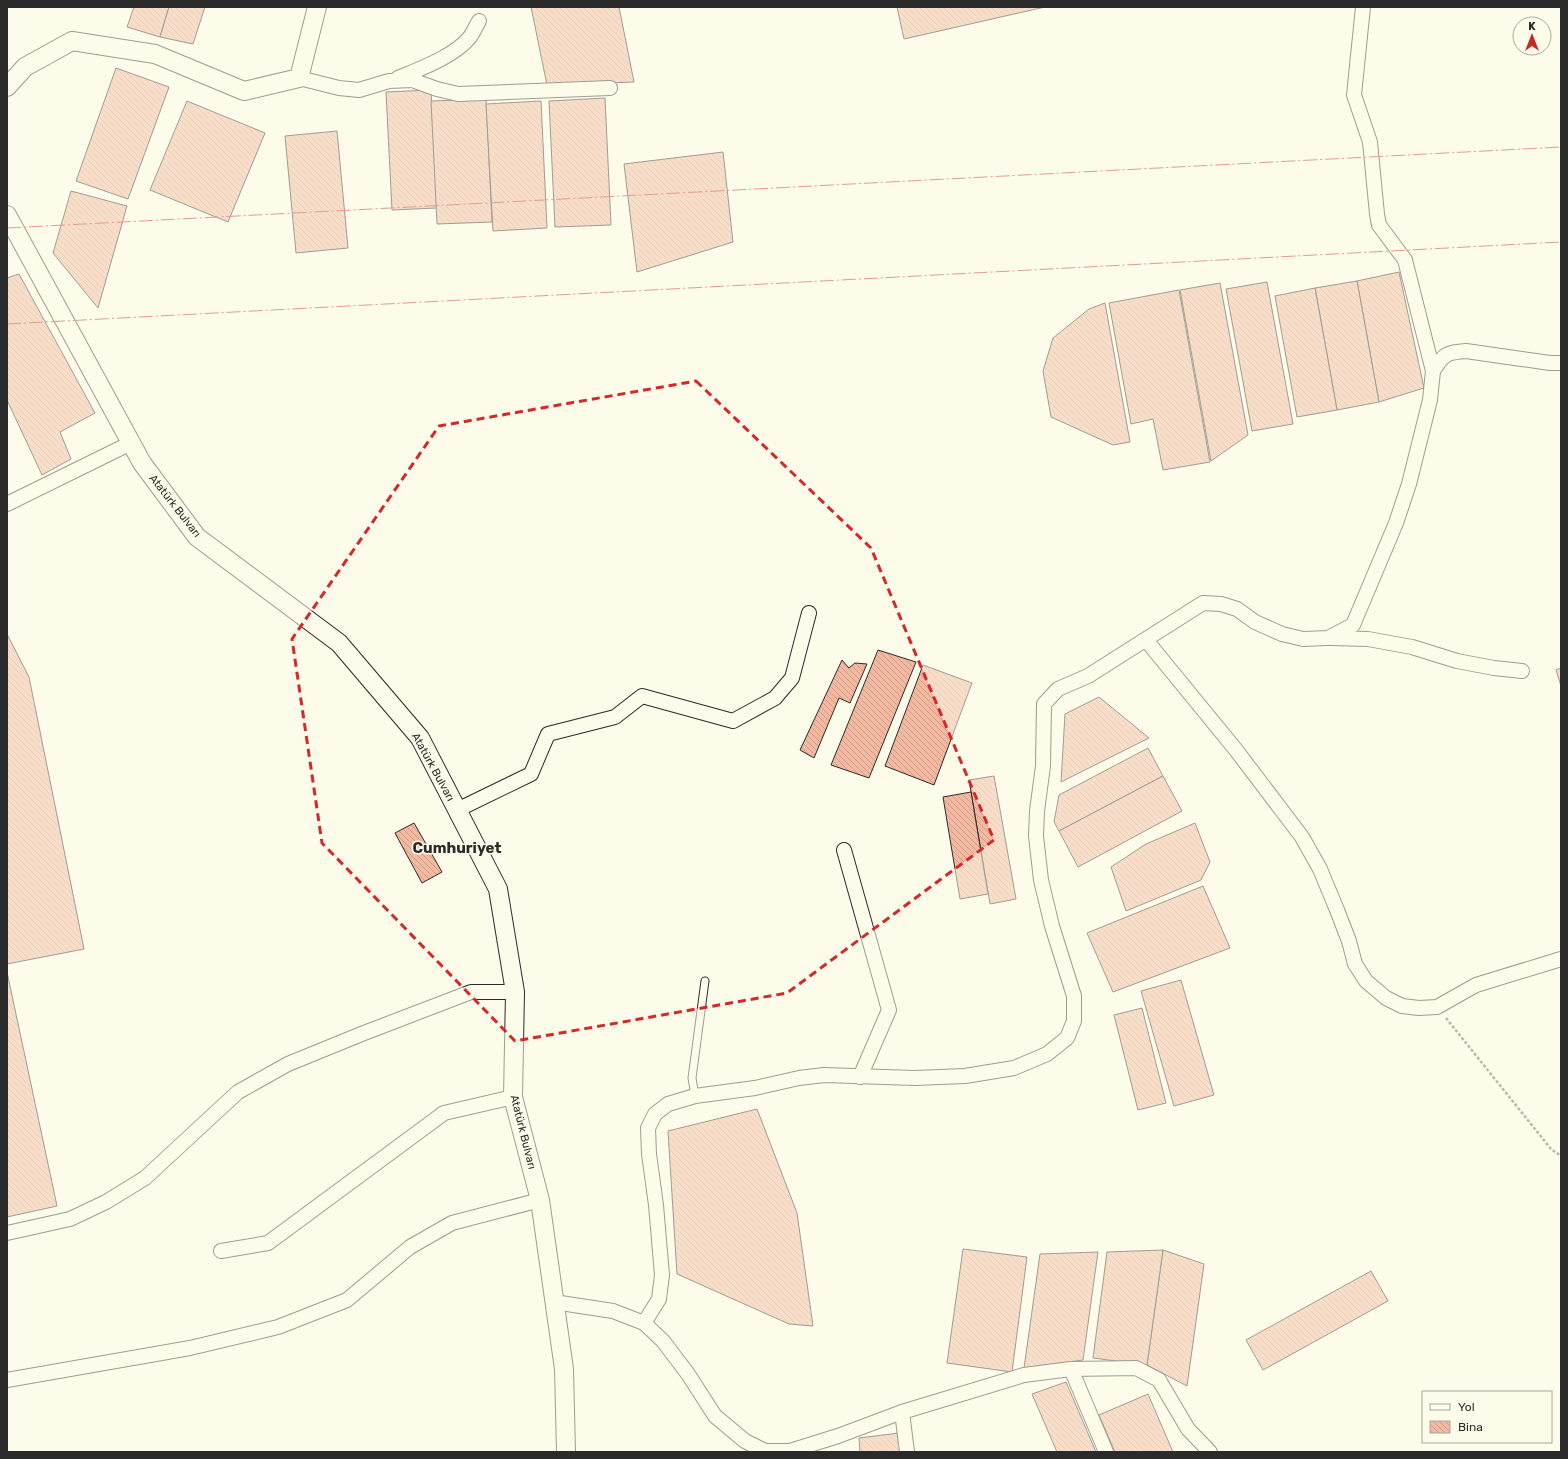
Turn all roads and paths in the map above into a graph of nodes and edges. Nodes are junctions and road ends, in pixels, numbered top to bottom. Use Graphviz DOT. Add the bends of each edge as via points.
graph roads {
  1 [pos="317,7"];
  2 [pos="1363,7"];
  3 [pos="479,21"];
  4 [pos="299,78"];
  5 [pos="389,81"];
  6 [pos="7,87"];
  7 [pos="610,88"];
  8 [pos="7,216"];
  9 [pos="1561,363"];
  10 [pos="1433,371"];
  11 [pos="131,443"];
  12 [pos="7,504"];
  13 [pos="809,612"];
  14 [pos="1328,638"];
  15 [pos="1146,640"];
  16 [pos="1522,671"];
  17 [pos="457,810"];
  18 [pos="844,850"];
  19 [pos="1561,959"];
  20 [pos="705,981"];
  21 [pos="515,992"];
  22 [pos="1437,1007"];
  23 [pos="860,1077"];
  24 [pos="695,1096"];
  25 [pos="513,1097"];
  26 [pos="1561,1156"];
  27 [pos="540,1200"];
  28 [pos="7,1233"];
  29 [pos="221,1251"];
  30 [pos="554,1302"];
  31 [pos="644,1323"];
  32 [pos="1071,1370"];
  33 [pos="7,1380"];
  34 [pos="902,1412"];
  35 [pos="566,1452"];
  36 [pos="790,1452"];
  37 [pos="907,1452"];
  38 [pos="1106,1452"];
  39 [pos="1210,1452"];
  1 -- 4 [label="street"];
  2 -- 10 [label="street" via="1354,95 1370,142 1379,226 1405,260"];
  3 -- 5 [label="street" via="469,38 452,52 427,67"];
  4 -- 5 [label="street" via="359,90"];
  4 -- 6 [label="street" via="244,91 155,54 72,41 25,67"];
  5 -- 7 [label="street" via="412,80 458,94"];
  8 -- 11 [label="street, Atatürk Bulvarı"];
  9 -- 10 [label="street" via="1466,351 1453,352 1442,357"];
  10 -- 14 [label="street" via="1430,400 1409,484 1396,523 1353,625"];
  11 -- 12 [label="street"];
  11 -- 17 [label="street, Atatürk Bulvarı" via="142,463 197,537 339,643 420,738"];
  13 -- 17 [label="street" via="792,678 775,698 733,721 642,696 615,717 548,734 530,774"];
  14 -- 15 [label="street" via="1303,640 1256,622 1237,609 1221,604 1203,603"];
  14 -- 16 [label="street" via="1368,639 1412,647 1457,661"];
  15 -- 22 [label="street" via="1236,750 1302,837 1320,869 1349,941 1355,964 1366,981 1386,998 1402,1006"];
  15 -- 23 [label="street" via="1088,676 1058,689 1044,704 1043,766 1036,836 1041,880 1052,926 1074,996 1074,1021 1066,1038 1047,1054 1014,1068 965,1076"];
  17 -- 21 [label="street, Atatürk Bulvarı" via="498,889"];
  18 -- 23 [label="street" via="889,1010"];
  19 -- 22 [label="street" via="1476,985"];
  20 -- 24 [label="lane" via="692,1078"];
  21 -- 25 [label="street, Atatürk Bulvarı"];
  21 -- 28 [label="street" via="471,992 288,1064 238,1092 145,1178 106,1202 70,1219"];
  22 -- 26 [label="path" via="1551,1149"];
  23 -- 24 [label="street" via="824,1075"];
  24 -- 31 [label="street" via="668,1104 655,1114 648,1128 662,1275 659,1299"];
  25 -- 27 [label="street, Atatürk Bulvarı"];
  25 -- 29 [label="street" via="444,1113 268,1244"];
  27 -- 30 [label="street, Atatürk Bulvarı"];
  27 -- 33 [label="street" via="452,1223 410,1247 347,1300 278,1327 190,1348"];
  30 -- 31 [label="street" via="613,1311"];
  30 -- 35 [label="street, Atatürk Bulvarı" via="564,1370"];
  31 -- 36 [label="street" via="668,1347 715,1416 745,1441 765,1451"];
  32 -- 34 [label="street" via="1024,1375"];
  32 -- 38 [label="street"];
  32 -- 39 [label="street" via="1136,1368 1159,1380 1188,1430"];
  34 -- 36 [label="street"];
  34 -- 37 [label="street"];
}
